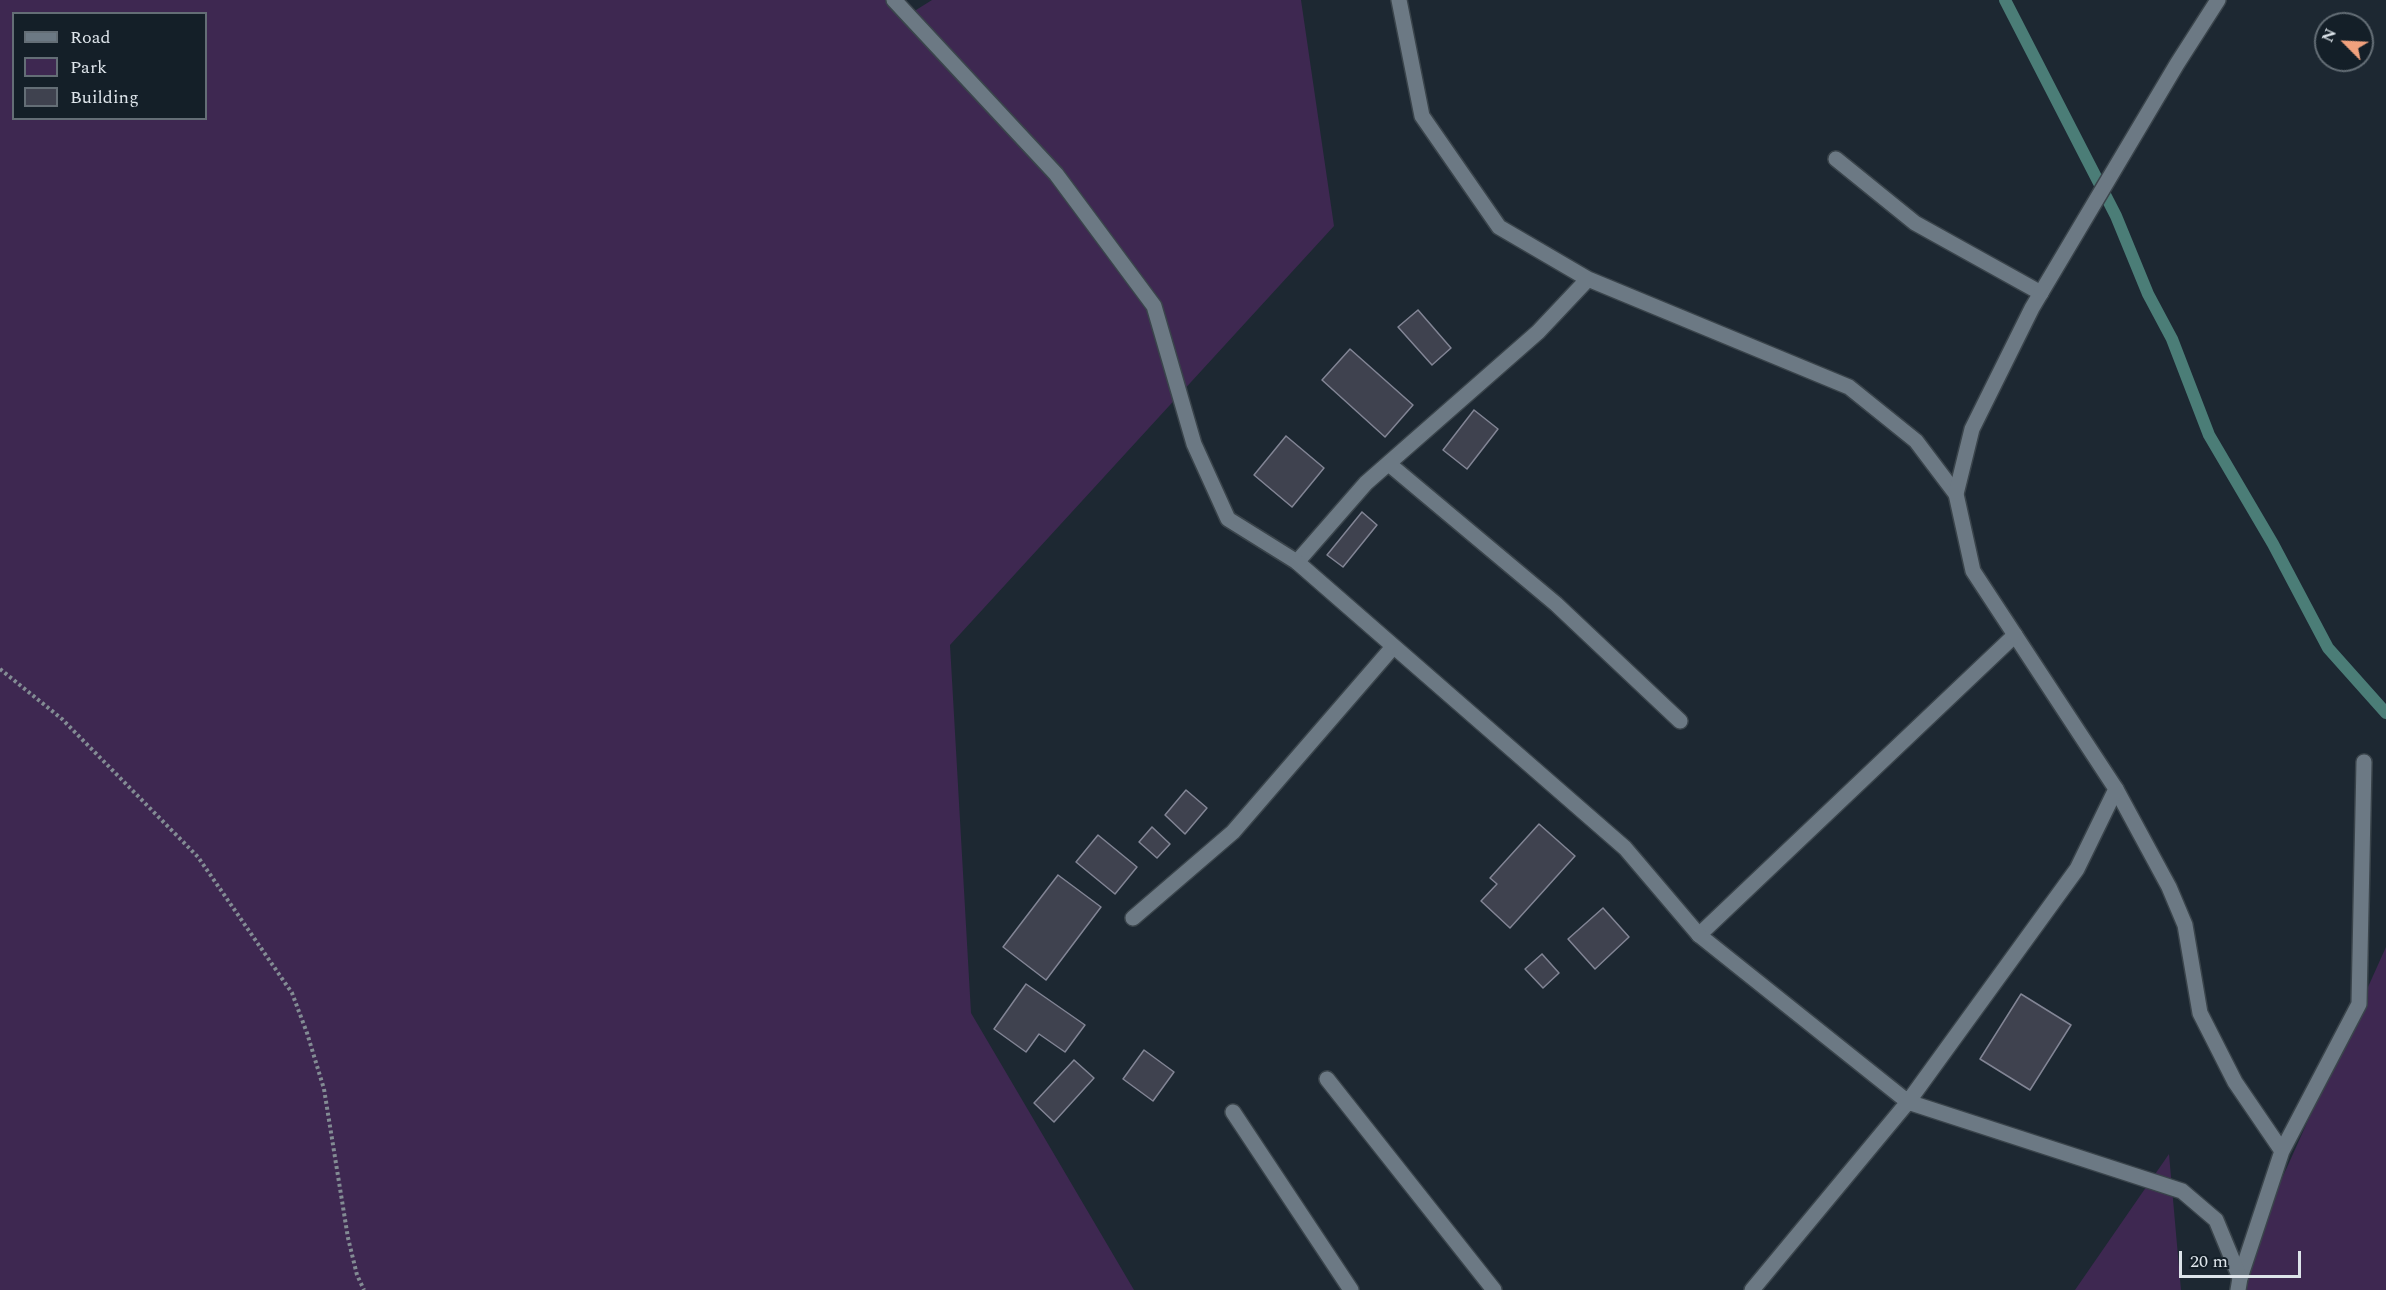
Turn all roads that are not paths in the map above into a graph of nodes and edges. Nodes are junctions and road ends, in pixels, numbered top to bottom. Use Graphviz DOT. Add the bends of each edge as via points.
graph roads {
  1 [pos="894,0"];
  2 [pos="1399,0"];
  3 [pos="2218,0"];
  4 [pos="1836,159"];
  5 [pos="1588,279"];
  6 [pos="2042,293"];
  7 [pos="1389,464"];
  8 [pos="1956,494"];
  9 [pos="1297,562"];
  10 [pos="2015,635"];
  11 [pos="1393,647"];
  12 [pos="1680,721"];
  13 [pos="2364,762"];
  14 [pos="2116,789"];
  15 [pos="1133,918"];
  16 [pos="1699,934"];
  17 [pos="1327,1079"];
  18 [pos="1908,1102"];
  19 [pos="1233,1112"];
  20 [pos="2282,1151"];
  21 [pos="2239,1284"];
  22 [pos="1351,1290"];
  23 [pos="1494,1290"];
  24 [pos="1752,1290"];
  1 -- 9 [label="street" via="1056,174 1154,306 1194,444 1228,519"];
  2 -- 5 [label="street" via="1422,116 1499,227"];
  3 -- 6 [label="street"];
  4 -- 6 [label="street" via="1916,223"];
  5 -- 7 [label="street" via="1538,332"];
  5 -- 8 [label="street" via="1849,387 1916,441"];
  6 -- 8 [label="street" via="1972,429"];
  7 -- 9 [label="street" via="1366,483"];
  7 -- 12 [label="street" via="1556,604"];
  8 -- 10 [label="street" via="1973,571"];
  9 -- 11 [label="street"];
  10 -- 14 [label="street"];
  10 -- 16 [label="street"];
  11 -- 15 [label="street" via="1233,832"];
  11 -- 16 [label="street" via="1625,848"];
  13 -- 20 [label="street" via="2359,1004"];
  14 -- 18 [label="street" via="2077,869"];
  14 -- 20 [label="street" via="2185,925 2200,1013 2235,1082"];
  16 -- 18 [label="street"];
  17 -- 23 [label="street"];
  18 -- 21 [label="street" via="2182,1191 2216,1220"];
  18 -- 24 [label="street"];
  19 -- 22 [label="street"];
  20 -- 21 [label="street"];
}
